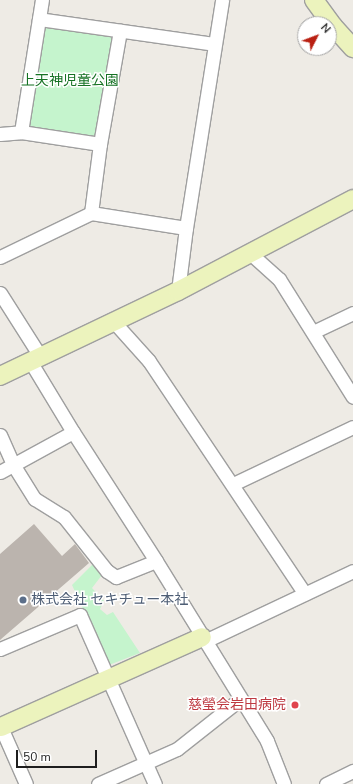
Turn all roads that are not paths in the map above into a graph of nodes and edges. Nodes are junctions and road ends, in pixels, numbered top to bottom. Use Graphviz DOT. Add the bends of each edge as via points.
graph roads {
  1 [pos="42,0"];
  2 [pos="222,0"];
  3 [pos="314,0"];
  4 [pos="39,19"];
  5 [pos="120,31"];
  6 [pos="214,44"];
  7 [pos="353,48"];
  8 [pos="21,132"];
  9 [pos="0,134"];
  10 [pos="100,144"];
  11 [pos="353,199"];
  12 [pos="91,213"];
  13 [pos="186,228"];
  14 [pos="251,254"];
  15 [pos="0,258"];
  16 [pos="178,291"];
  17 [pos="0,293"];
  18 [pos="353,313"];
  19 [pos="114,322"];
  20 [pos="313,332"];
  21 [pos="35,359"];
  22 [pos="0,376"];
  23 [pos="353,397"];
  24 [pos="353,427"];
  25 [pos="73,432"];
  26 [pos="0,436"];
  27 [pos="14,466"];
  28 [pos="0,472"];
  29 [pos="233,484"];
  30 [pos="156,561"];
  31 [pos="353,571"];
  32 [pos="306,594"];
  33 [pos="204,639"];
  34 [pos="0,650"];
  35 [pos="109,678"];
  36 [pos="240,699"];
  37 [pos="0,726"];
  38 [pos="146,764"];
  39 [pos="353,771"];
  40 [pos="26,784"];
  41 [pos="98,784"];
  42 [pos="155,784"];
  43 [pos="284,784"];
  44 [pos="326,784"];
  1 -- 4 [label="street"];
  2 -- 6 [label="street"];
  3 -- 7 [label="street"];
  4 -- 5 [label="street"];
  4 -- 8 [label="street"];
  5 -- 6 [label="street"];
  5 -- 10 [label="street"];
  6 -- 13 [label="street"];
  8 -- 9 [label="street"];
  8 -- 10 [label="street"];
  10 -- 12 [label="street"];
  11 -- 14 [label="street"];
  12 -- 13 [label="street"];
  12 -- 15 [label="street"];
  13 -- 16 [label="street"];
  14 -- 16 [label="street"];
  14 -- 20 [label="street" via="279,279"];
  16 -- 19 [label="street"];
  17 -- 21 [label="street"];
  18 -- 20 [label="street"];
  19 -- 21 [label="street"];
  19 -- 29 [label="street" via="149,360"];
  20 -- 23 [label="street"];
  21 -- 22 [label="street"];
  21 -- 25 [label="street"];
  24 -- 29 [label="street"];
  25 -- 27 [label="street"];
  25 -- 30 [label="street"];
  26 -- 27 [label="street"];
  27 -- 28 [label="street"];
  27 -- 30 [label="street" via="35,499 64,518 107,572 116,577"];
  29 -- 32 [label="street"];
  30 -- 33 [label="street"];
  31 -- 32 [label="street"];
  32 -- 33 [label="street"];
  33 -- 35 [label="street"];
  33 -- 36 [label="street"];
  34 -- 35 [label="street" via="80,615"];
  35 -- 37 [label="street"];
  35 -- 38 [label="street"];
  36 -- 38 [label="street" via="177,749"];
  36 -- 43 [label="street" via="267,741"];
  37 -- 40 [label="street"];
  38 -- 41 [label="street"];
  38 -- 42 [label="street"];
  39 -- 44 [label="street"];
}
